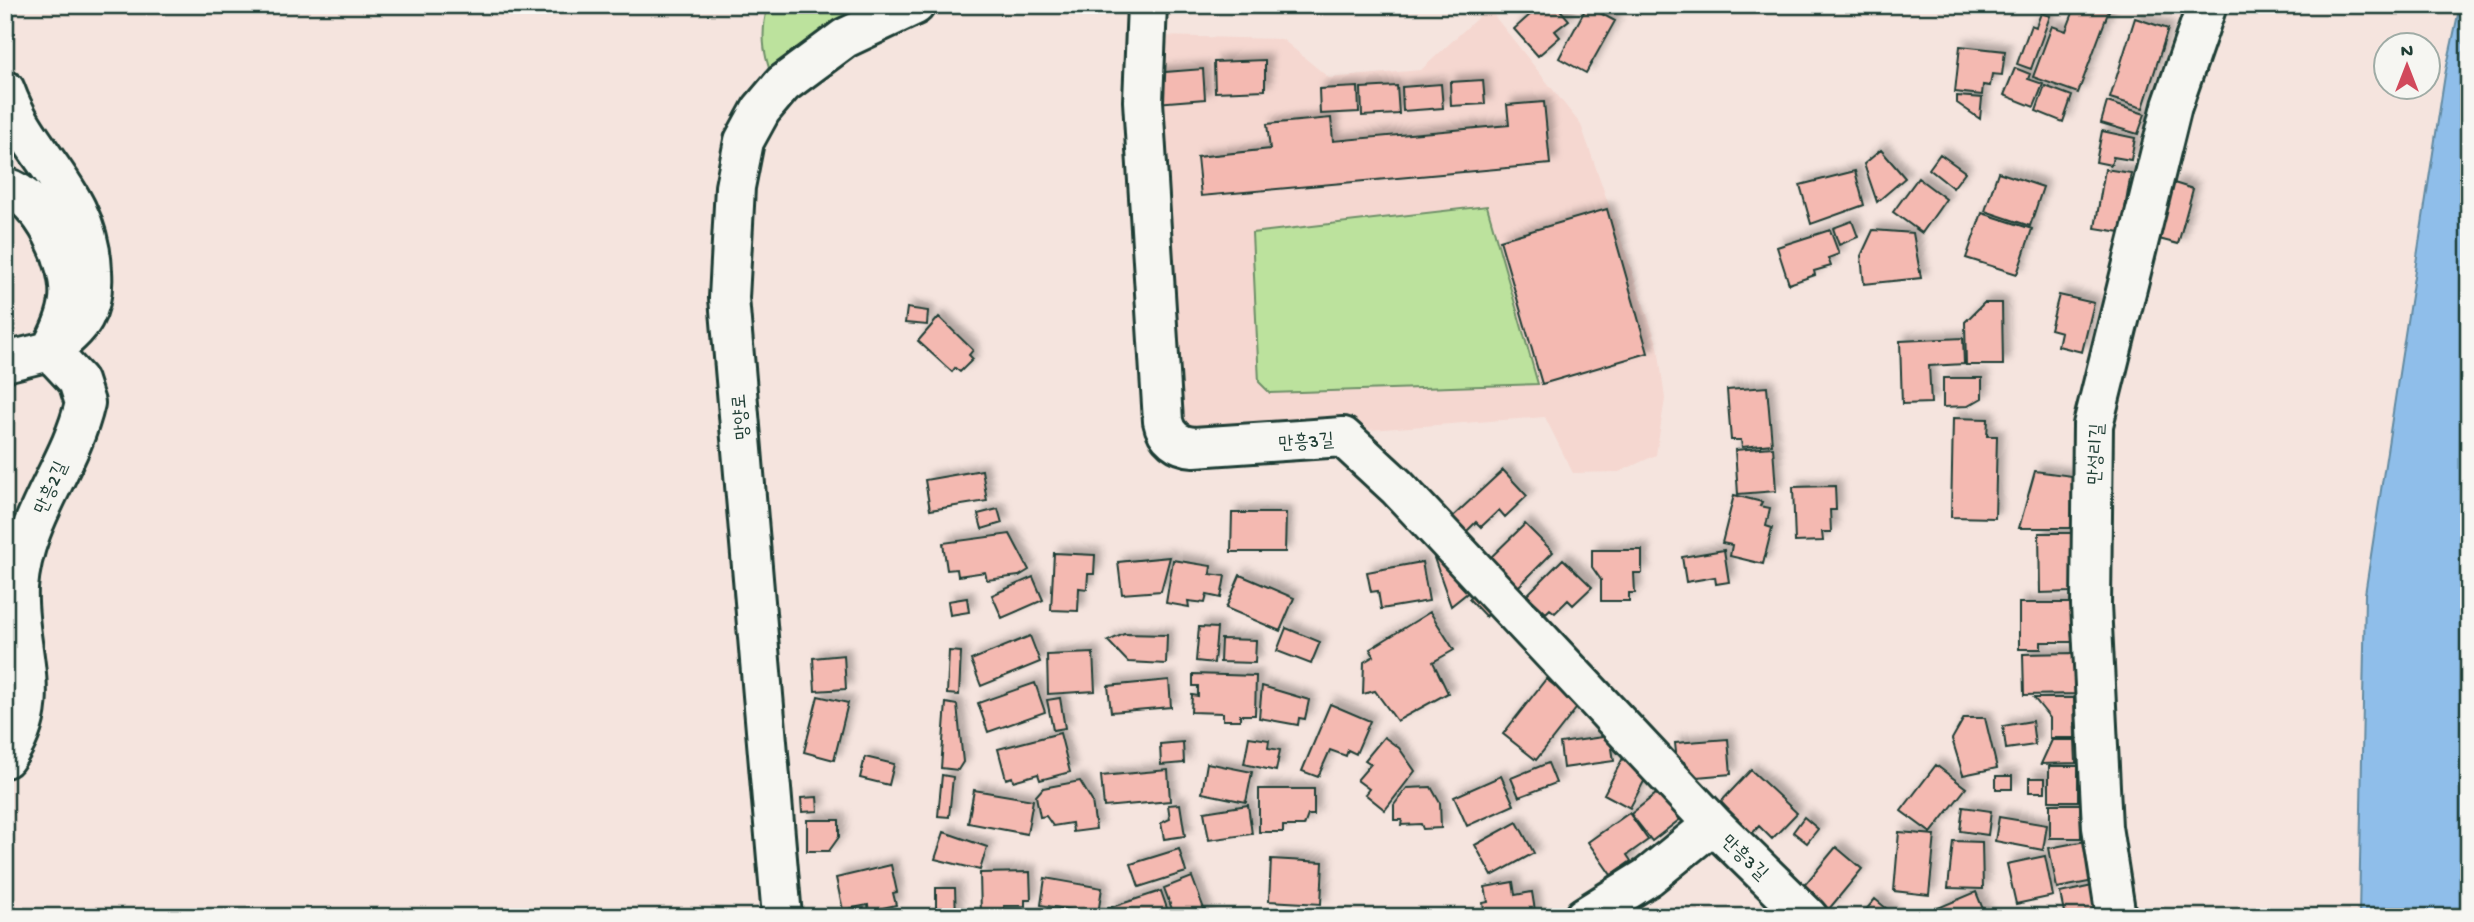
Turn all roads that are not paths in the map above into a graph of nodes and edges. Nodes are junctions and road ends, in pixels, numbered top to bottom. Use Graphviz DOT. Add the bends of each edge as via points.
graph roads {
  1 [pos="915,5"];
  2 [pos="1147,5"];
  3 [pos="2207,5"];
  4 [pos="5,90"];
  5 [pos="5,187"];
  6 [pos="50,351"];
  7 [pos="5,362"];
  8 [pos="5,758"];
  9 [pos="1713,824"];
  10 [pos="782,917"];
  11 [pos="1584,917"];
  12 [pos="1808,917"];
  13 [pos="2116,917"];
  1 -- 10 [label="street, 망양로" via="845,38 783,84 744,141 735,187 729,298"];
  2 -- 9 [label="street, 만흥3길" via="1143,101 1167,433 1184,446 1194,447 1343,437 1397,487"];
  3 -- 13 [label="street, 만성리길" via="2172,106 2092,433 2096,717 2102,827"];
  4 -- 6 [label="street" via="25,131 71,195 92,258 91,300 84,319"];
  5 -- 6 [label="street" via="17,190 40,215 67,270 65,323"];
  6 -- 7 [label="street"];
  6 -- 8 [label="street, 만흥2길" via="78,381 85,403 39,508 21,563 18,591 27,705 18,742"];
  9 -- 11 [label="street, 만흥3길" via="1648,877"];
  9 -- 12 [label="street, 만흥3길"];
}
